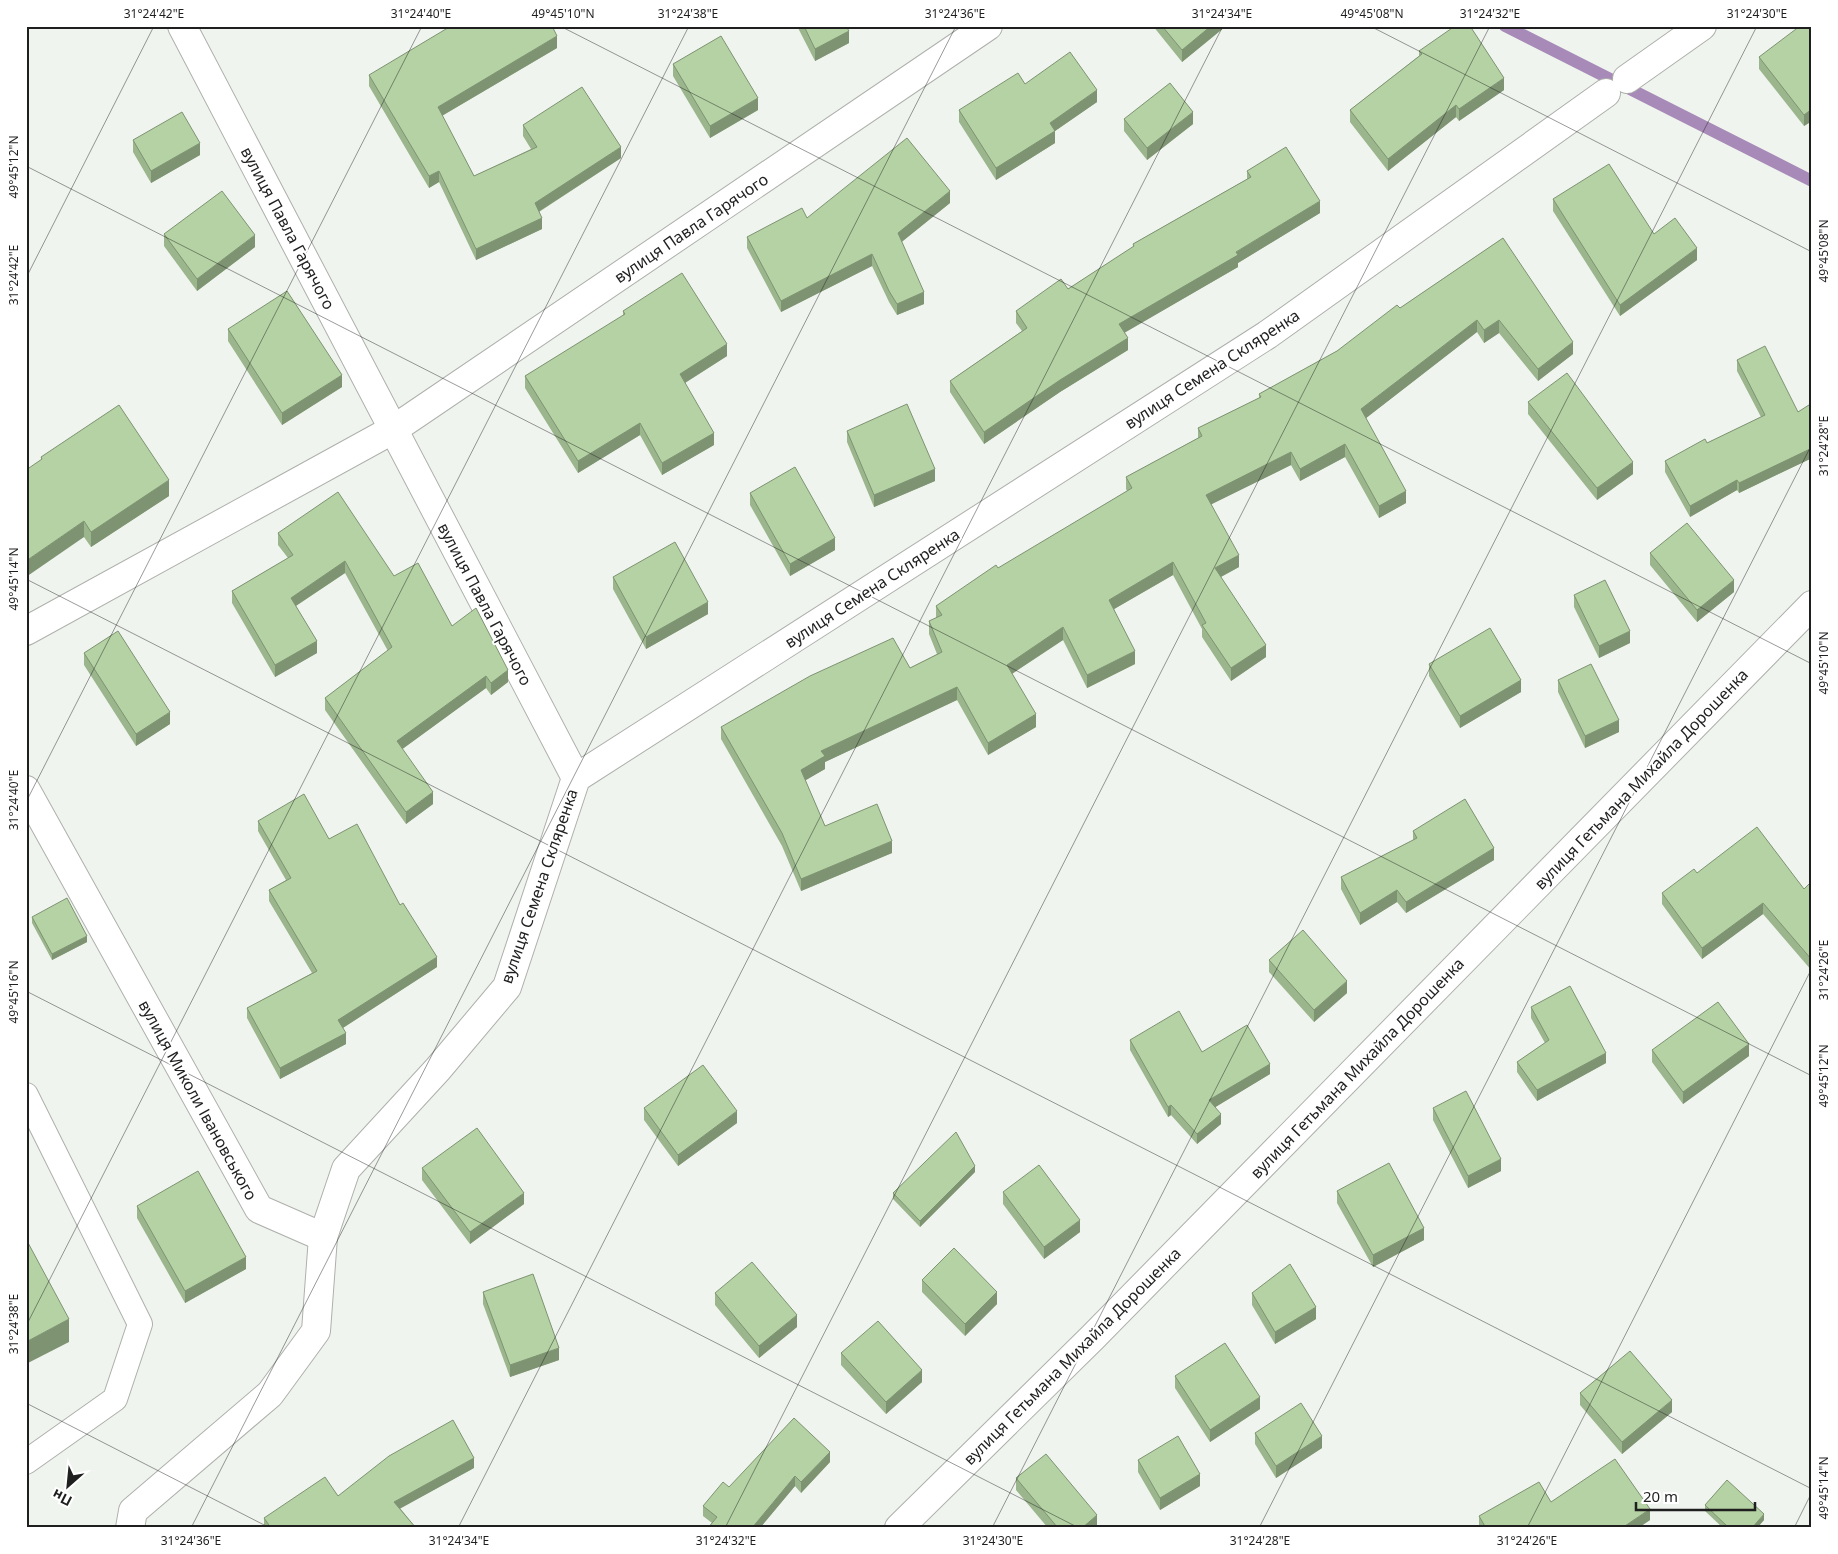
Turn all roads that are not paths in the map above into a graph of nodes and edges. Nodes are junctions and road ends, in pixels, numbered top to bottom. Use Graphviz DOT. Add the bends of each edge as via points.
graph roads {
  1 [pos="182,26"];
  2 [pos="988,26"];
  3 [pos="1702,26"];
  4 [pos="394,429"];
  5 [pos="1812,605"];
  6 [pos="26,631"];
  7 [pos="576,778"];
  8 [pos="26,790"];
  9 [pos="26,1095"];
  10 [pos="323,1237"];
  11 [pos="26,1462"];
  12 [pos="130,1528"];
  13 [pos="899,1528"];
  1 -- 4 [label="street, вулиця Павла Гарячого"];
  2 -- 4 [label="street, вулиця Павла Гарячого"];
  3 -- 7 [label="street, вулиця Семена Скляренка" via="1267,335"];
  4 -- 6 [label="street, вулиця Павла Гарячого"];
  4 -- 7 [label="street, вулиця Павла Гарячого"];
  5 -- 13 [label="street, вулиця Гетьмана Михайла Дорошенка" via="1100,1330"];
  7 -- 10 [label="street, вулиця Семена Скляренка" via="507,987 438,1069 346,1168"];
  8 -- 10 [label="street, вулиця Миколи Івановського" via="259,1209"];
  9 -- 11 [label="lane" via="140,1324 115,1399"];
  10 -- 12 [label="street" via="316,1331 270,1394 133,1511"];
}
